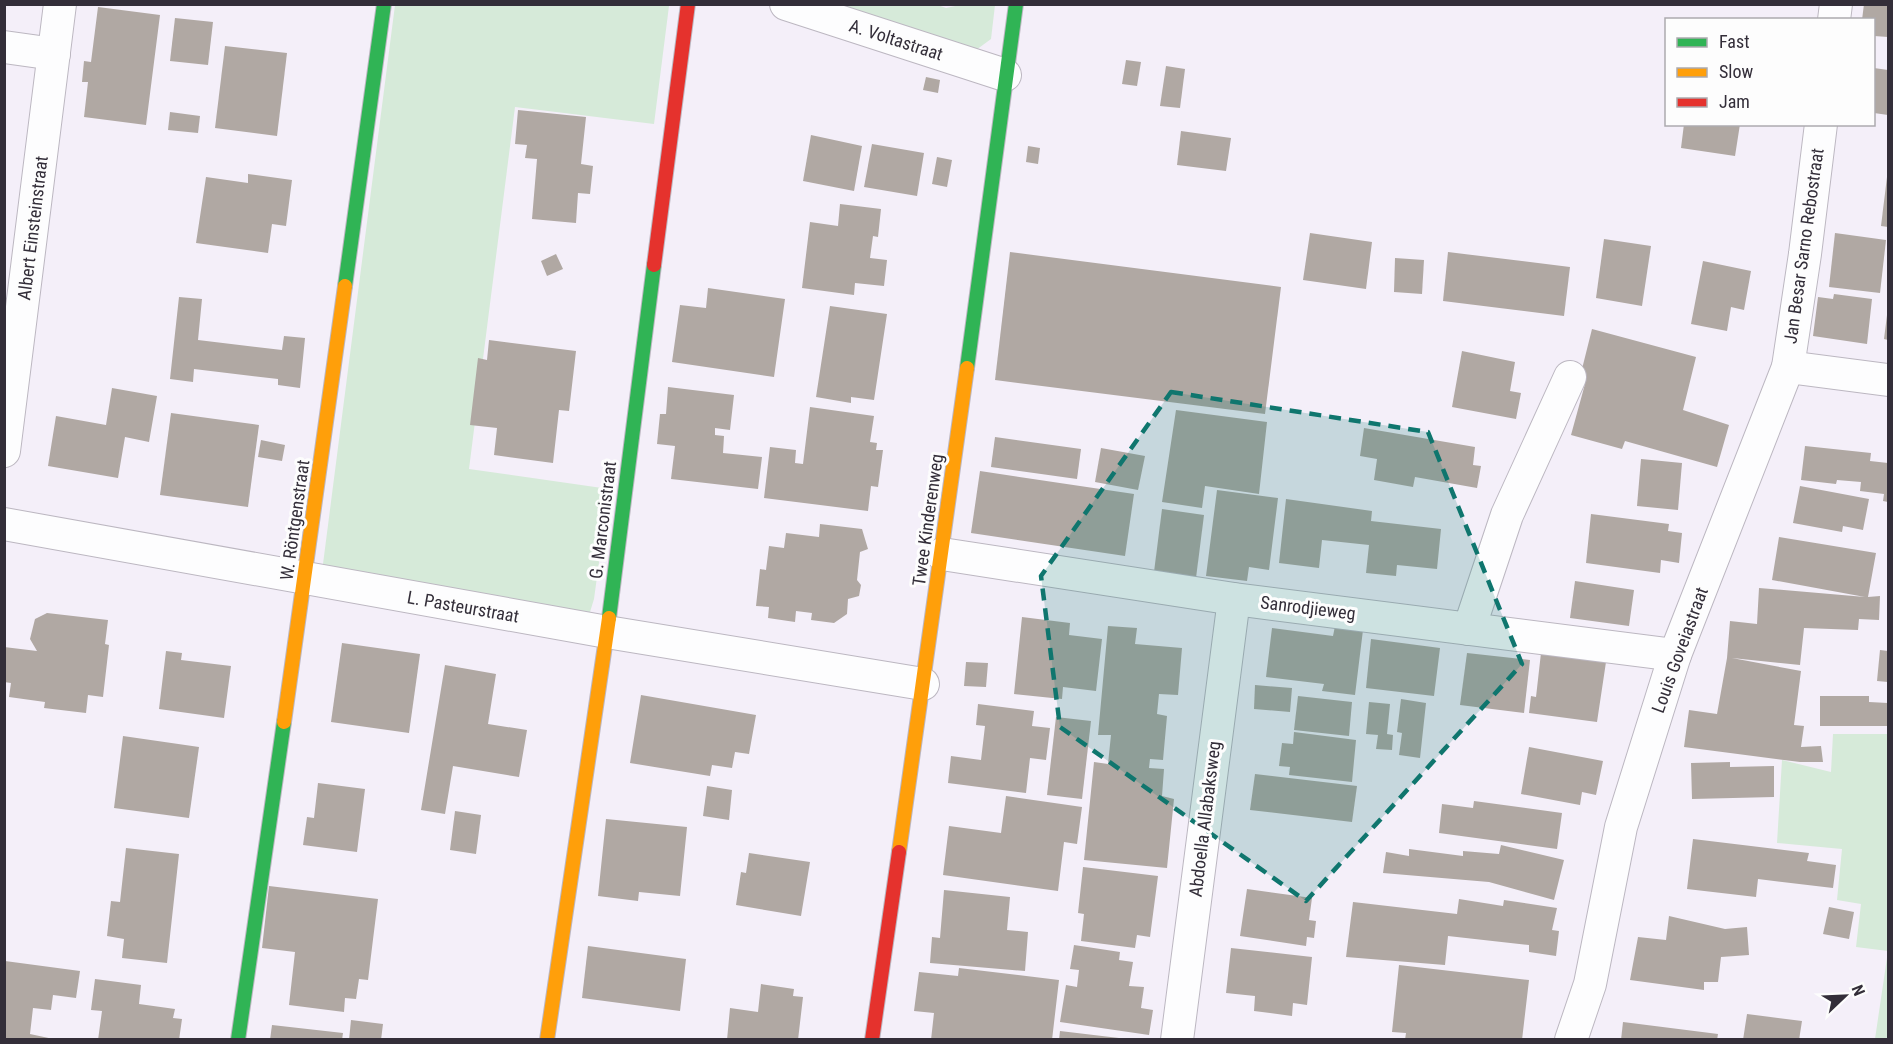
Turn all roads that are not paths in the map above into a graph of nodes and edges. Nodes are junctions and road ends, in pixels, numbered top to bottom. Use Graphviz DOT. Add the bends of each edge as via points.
graph roads {
  1 [pos="60,4"];
  2 [pos="384,4"];
  3 [pos="688,4"];
  4 [pos="786,4"];
  5 [pos="1016,4"];
  6 [pos="4,47"];
  7 [pos="54,54"];
  8 [pos="1005,75"];
  9 [pos="1821,126"];
  10 [pos="1788,367"];
  11 [pos="1570,377"];
  12 [pos="1888,380"];
  13 [pos="4,451"];
  14 [pos="4,524"];
  15 [pos="942,554"];
  16 [pos="305,580"];
  17 [pos="1234,599"];
  18 [pos="1468,629"];
  19 [pos="607,632"];
  20 [pos="1675,655"];
  21 [pos="923,684"];
  22 [pos="238,1040"];
  23 [pos="547,1040"];
  24 [pos="872,1040"];
  25 [pos="1177,1040"];
  26 [pos="1571,1040"];
  1 -- 7 [label="street, Albert Einsteinstraat"];
  2 -- 16 [label="street, W. Röntgenstraat"];
  3 -- 19 [label="street, G. Marconistraat"];
  4 -- 8 [label="street, A. Voltastraat"];
  5 -- 8 [label="street, Twee Kinderenweg"];
  6 -- 7 [label="street"];
  7 -- 13 [label="street, Albert Einsteinstraat"];
  8 -- 15 [label="street, Twee Kinderenweg"];
  9 -- 10 [label="street, Jan Besar Sarno Rebostraat"];
  10 -- 12 [label="street"];
  10 -- 20 [label="street, Louis Goveiastraat"];
  11 -- 18 [label="street" via="1507,515"];
  14 -- 16 [label="street, L. Pasteurstraat"];
  15 -- 17 [label="street, Sanrodjieweg"];
  15 -- 21 [label="street, Twee Kinderenweg"];
  16 -- 19 [label="street, L. Pasteurstraat"];
  16 -- 22 [label="street, W. Röntgenstraat"];
  17 -- 18 [label="street, Sanrodjieweg"];
  17 -- 25 [label="street, Abdoella Allabaksweg"];
  18 -- 20 [label="street, Sanrodjieweg"];
  19 -- 21 [label="street, L. Pasteurstraat"];
  19 -- 23 [label="street, G. Marconistraat"];
  20 -- 26 [label="street, Louis Goveiastraat" via="1621,826 1590,984"];
  21 -- 24 [label="street, Twee Kinderenweg"];
}
